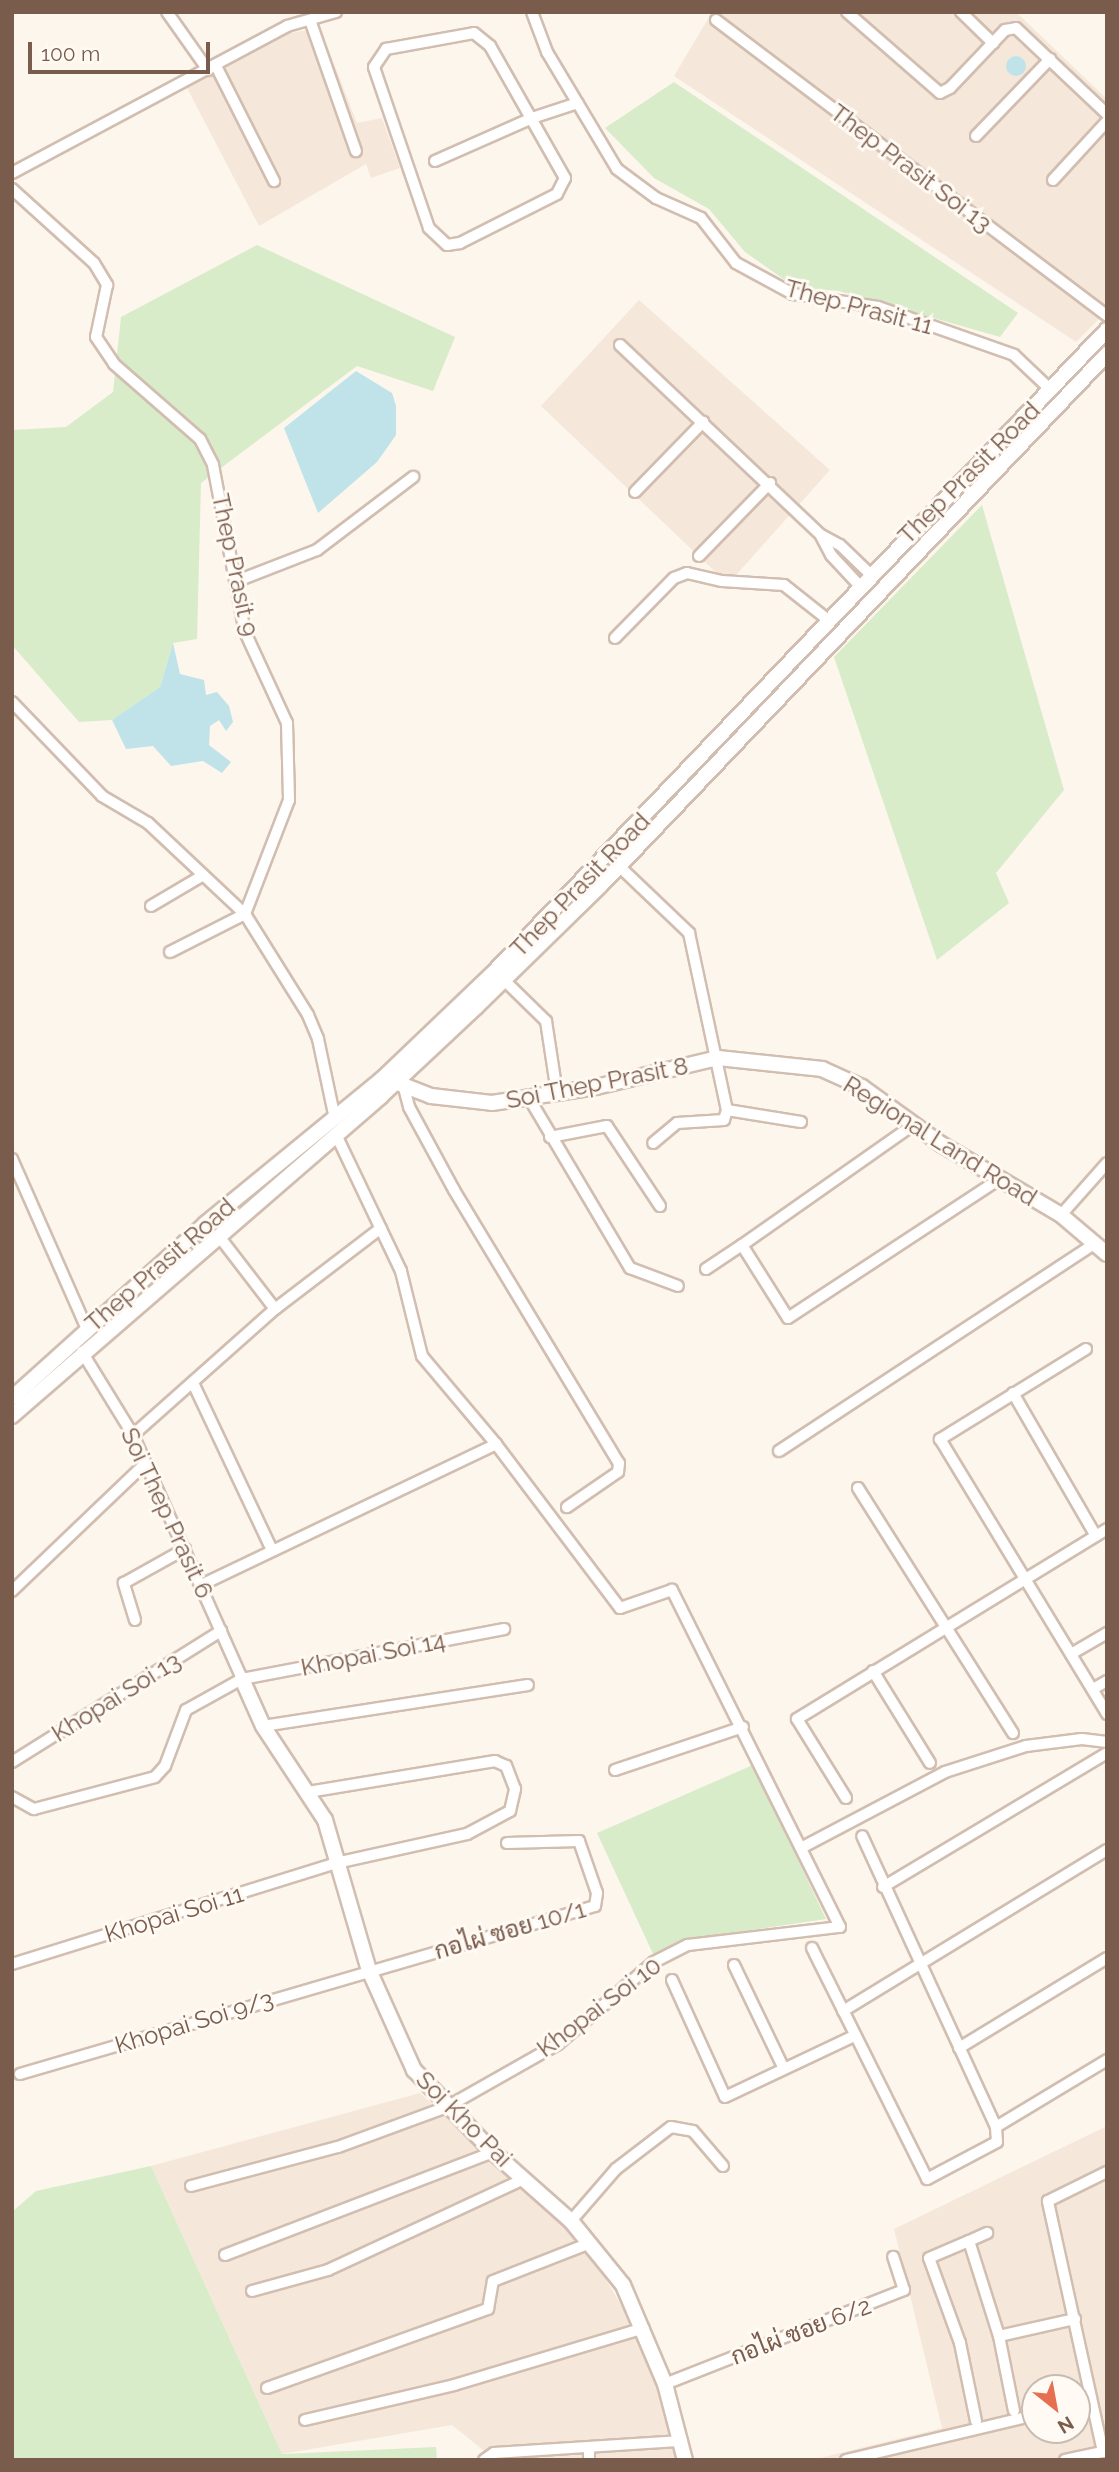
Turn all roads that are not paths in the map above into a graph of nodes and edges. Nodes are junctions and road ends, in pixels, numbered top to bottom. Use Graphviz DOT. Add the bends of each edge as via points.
graph roads {
  1 [pos="167,12"];
  2 [pos="336,12"];
  3 [pos="532,12"];
  4 [pos="847,12"];
  5 [pos="961,12"];
  6 [pos="310,20"];
  7 [pos="716,20"];
  8 [pos="993,43"];
  9 [pos="1050,59"];
  10 [pos="212,68"];
  11 [pos="578,103"];
  12 [pos="1107,114"];
  13 [pos="532,118"];
  14 [pos="1107,121"];
  15 [pos="976,136"];
  16 [pos="356,151"];
  17 [pos="435,161"];
  18 [pos="12,173"];
  19 [pos="1053,180"];
  20 [pos="274,181"];
  21 [pos="12,189"];
  22 [pos="1107,316"];
  23 [pos="1107,330"];
  24 [pos="620,345"];
  25 [pos="1107,354"];
  26 [pos="1051,390"];
  27 [pos="703,422"];
  28 [pos="413,477"];
  29 [pos="770,484"];
  30 [pos="635,492"];
  31 [pos="821,535"];
  32 [pos="699,556"];
  33 [pos="870,573"];
  34 [pos="237,580"];
  35 [pos="859,585"];
  36 [pos="827,619"];
  37 [pos="615,638"];
  38 [pos="12,702"];
  39 [pos="619,866"];
  40 [pos="202,876"];
  41 [pos="151,906"];
  42 [pos="245,914"];
  43 [pos="170,952"];
  44 [pos="504,980"];
  45 [pos="718,1058"];
  46 [pos="394,1083"];
  47 [pos="557,1093"];
  48 [pos="529,1098"];
  49 [pos="727,1110"];
  50 [pos="335,1119"];
  51 [pos="801,1122"];
  52 [pos="913,1125"];
  53 [pos="336,1135"];
  54 [pos="550,1137"];
  55 [pos="653,1143"];
  56 [pos="12,1159"];
  57 [pos="1107,1163"];
  58 [pos="998,1180"];
  59 [pos="660,1206"];
  60 [pos="1061,1215"];
  61 [pos="380,1228"];
  62 [pos="218,1235"];
  63 [pos="1096,1243"];
  64 [pos="742,1245"];
  65 [pos="1107,1254"];
  66 [pos="706,1269"];
  67 [pos="678,1286"];
  68 [pos="275,1309"];
  69 [pos="86,1328"];
  70 [pos="1086,1349"];
  71 [pos="82,1352"];
  72 [pos="192,1384"];
  73 [pos="1013,1393"];
  74 [pos="12,1398"];
  75 [pos="12,1416"];
  76 [pos="133,1435"];
  77 [pos="496,1444"];
  78 [pos="779,1451"];
  79 [pos="146,1463"];
  80 [pos="858,1488"];
  81 [pos="567,1507"];
  82 [pos="1107,1529"];
  83 [pos="1096,1536"];
  84 [pos="185,1549"];
  85 [pos="272,1550"];
  86 [pos="1027,1580"];
  87 [pos="201,1584"];
  88 [pos="12,1591"];
  89 [pos="135,1620"];
  90 [pos="944,1625"];
  91 [pos="504,1629"];
  92 [pos="221,1631"];
  93 [pos="1107,1633"];
  94 [pos="1071,1654"];
  95 [pos="873,1671"];
  96 [pos="242,1679"];
  97 [pos="1107,1681"];
  98 [pos="528,1685"];
  99 [pos="1093,1689"];
  100 [pos="1107,1714"];
  101 [pos="263,1726"];
  102 [pos="743,1727"];
  103 [pos="1013,1733"];
  104 [pos="1107,1742"];
  105 [pos="1107,1753"];
  106 [pos="12,1762"];
  107 [pos="930,1763"];
  108 [pos="615,1770"];
  109 [pos="307,1792"];
  110 [pos="12,1797"];
  111 [pos="846,1798"];
  112 [pos="862,1836"];
  113 [pos="507,1843"];
  114 [pos="802,1848"];
  115 [pos="1107,1850"];
  116 [pos="336,1863"];
  117 [pos="883,1887"];
  118 [pos="812,1948"];
  119 [pos="1107,1958"];
  120 [pos="12,1964"];
  121 [pos="734,1965"];
  122 [pos="918,1965"];
  123 [pos="369,1970"];
  124 [pos="672,1980"];
  125 [pos="843,2011"];
  126 [pos="854,2036"];
  127 [pos="959,2048"];
  128 [pos="1107,2060"];
  129 [pos="783,2067"];
  130 [pos="20,2074"];
  131 [pos="447,2107"];
  132 [pos="996,2127"];
  133 [pos="494,2152"];
  134 [pos="723,2166"];
  135 [pos="1107,2172"];
  136 [pos="524,2179"];
  137 [pos="191,2186"];
  138 [pos="571,2221"];
  139 [pos="987,2233"];
  140 [pos="969,2241"];
  141 [pos="590,2243"];
  142 [pos="225,2255"];
  143 [pos="893,2257"];
  144 [pos="252,2291"];
  145 [pos="1075,2319"];
  146 [pos="644,2328"];
  147 [pos="999,2336"];
  148 [pos="665,2384"];
  149 [pos="267,2388"];
  150 [pos="1014,2411"];
  151 [pos="1021,2418"];
  152 [pos="305,2420"];
  153 [pos="976,2421"];
  154 [pos="682,2441"];
  155 [pos="589,2448"];
  156 [pos="1105,2452"];
  157 [pos="1069,2459"];
  158 [pos="484,2460"];
  159 [pos="589,2460"];
  160 [pos="685,2460"];
  161 [pos="846,2460"];
  1 -- 10 [label="street"];
  2 -- 6 [label="street"];
  3 -- 11 [label="street, Thep Prasit 11" via="547,52"];
  4 -- 8 [label="street" via="940,93"];
  5 -- 8 [label="street"];
  6 -- 10 [label="street" via="288,26"];
  6 -- 16 [label="street"];
  7 -- 22 [label="street, Thep Prasit Soi 13"];
  8 -- 9 [label="street" via="1005,30 1016,28"];
  9 -- 12 [label="street"];
  9 -- 15 [label="street"];
  10 -- 18 [label="street"];
  10 -- 20 [label="street"];
  11 -- 13 [label="street"];
  11 -- 26 [label="street, Thep Prasit 11" via="617,169 656,198 702,218 736,263 793,294 878,307 1014,355"];
  13 -- 13 [label="street" via="490,46 474,33 386,49 376,60 374,67 429,228 447,245 460,243 557,194 564,186 559,165"];
  13 -- 17 [label="street"];
  14 -- 19 [label="street"];
  21 -- 34 [label="street, Thep Prasit 9" via="94,263 107,285 96,337 114,364 200,439 213,465"];
  23 -- 26 [label="main road, Thep Prasit Road"];
  24 -- 27 [label="street"];
  25 -- 39 [label="main road, Thep Prasit Road"];
  26 -- 33 [label="main road, Thep Prasit Road"];
  27 -- 29 [label="street"];
  27 -- 30 [label="street"];
  28 -- 34 [label="street" via="317,550"];
  29 -- 31 [label="street"];
  29 -- 32 [label="street"];
  31 -- 33 [label="street" via="840,545"];
  31 -- 35 [label="street" via="831,555"];
  33 -- 35 [label="main road, Thep Prasit Road"];
  34 -- 42 [label="street, Thep Prasit 9" via="246,632 287,723 289,800"];
  35 -- 36 [label="main road, Thep Prasit Road"];
  36 -- 37 [label="street" via="784,585 722,581 687,573 674,578"];
  36 -- 46 [label="main road, Thep Prasit Road"];
  38 -- 40 [label="street" via="102,796 148,823"];
  39 -- 44 [label="main road, Thep Prasit Road"];
  39 -- 45 [label="street" via="689,933"];
  40 -- 41 [label="street"];
  40 -- 42 [label="street"];
  42 -- 43 [label="street"];
  42 -- 50 [label="street" via="318,1040"];
  44 -- 46 [label="main road, Thep Prasit Road"];
  44 -- 47 [label="street" via="546,1021"];
  45 -- 47 [label="main road, Soi Thep Prasit 8"];
  45 -- 49 [label="street"];
  45 -- 52 [label="main road, Regional Land Road" via="822,1069 862,1087"];
  46 -- 48 [label="main road, Soi Thep Prasit 8" via="492,1103"];
  46 -- 50 [label="main road, Thep Prasit Road"];
  46 -- 53 [label="main road, Thep Prasit Road"];
  46 -- 81 [label="street" via="619,1463 618,1472"];
  47 -- 48 [label="main road, Soi Thep Prasit 8"];
  48 -- 54 [label="street"];
  49 -- 51 [label="street"];
  49 -- 55 [label="street" via="724,1120 677,1123 663,1130"];
  50 -- 69 [label="main road, Thep Prasit Road"];
  52 -- 58 [label="main road, Regional Land Road"];
  52 -- 64 [label="street"];
  53 -- 61 [label="street"];
  53 -- 62 [label="main road, Thep Prasit Road"];
  54 -- 59 [label="street" via="607,1126"];
  54 -- 67 [label="street" via="629,1268"];
  56 -- 69 [label="street"];
  57 -- 60 [label="street"];
  58 -- 60 [label="main road, Regional Land Road"];
  58 -- 64 [label="street" via="788,1318"];
  60 -- 63 [label="main road, Regional Land Road"];
  61 -- 68 [label="street"];
  61 -- 77 [label="street" via="401,1271 422,1356"];
  62 -- 68 [label="street"];
  62 -- 71 [label="main road, Thep Prasit Road"];
  63 -- 65 [label="main road, Regional Land Road"];
  63 -- 78 [label="street"];
  64 -- 66 [label="street"];
  68 -- 72 [label="street"];
  69 -- 71 [label="main road"];
  69 -- 74 [label="main road, Thep Prasit Road"];
  70 -- 73 [label="street"];
  71 -- 75 [label="main road, Thep Prasit Road"];
  71 -- 76 [label="street, Soi Thep Prasit 6"];
  72 -- 76 [label="street"];
  72 -- 85 [label="street"];
  73 -- 83 [label="street"];
  73 -- 86 [label="street" via="940,1439"];
  76 -- 79 [label="street, Soi Thep Prasit 6"];
  77 -- 85 [label="street"];
  77 -- 102 [label="street" via="620,1608 672,1590"];
  79 -- 84 [label="street, Soi Thep Prasit 6"];
  79 -- 88 [label="street"];
  80 -- 90 [label="street"];
  82 -- 83 [label="street"];
  83 -- 86 [label="street"];
  84 -- 87 [label="street, Soi Thep Prasit 6"];
  84 -- 89 [label="street" via="124,1583"];
  85 -- 87 [label="street"];
  86 -- 90 [label="street"];
  86 -- 94 [label="street"];
  87 -- 92 [label="street, Soi Thep Prasit 6"];
  90 -- 95 [label="street"];
  90 -- 103 [label="street"];
  91 -- 96 [label="street, Khopai Soi 14"];
  92 -- 96 [label="street, Soi Thep Prasit 6"];
  92 -- 106 [label="street, Khopai Soi 13"];
  93 -- 94 [label="street"];
  94 -- 99 [label="street"];
  95 -- 107 [label="street"];
  95 -- 111 [label="street" via="797,1719"];
  96 -- 101 [label="main road, Soi Kho Pai"];
  96 -- 110 [label="street, Khopai Soi 14" via="186,1710 165,1766 155,1777 34,1808"];
  97 -- 99 [label="street"];
  98 -- 101 [label="street"];
  99 -- 100 [label="street"];
  101 -- 109 [label="main road, Soi Kho Pai"];
  102 -- 108 [label="street"];
  102 -- 114 [label="street"];
  104 -- 114 [label="street" via="1083,1739 1026,1746 945,1772"];
  105 -- 117 [label="street"];
  109 -- 116 [label="main road, Soi Kho Pai" via="325,1820"];
  109 -- 116 [label="street, Khopai Soi 11" via="495,1761 506,1766 515,1789 510,1811 497,1820 452,1839"];
  112 -- 117 [label="street"];
  113 -- 123 [label="street, กอไผ่ ซอย 10/1" via="579,1840 597,1893 596,1906"];
  114 -- 131 [label="street, Khopai Soi 10" via="840,1927 688,1945 654,1962 558,2044"];
  115 -- 122 [label="street"];
  116 -- 120 [label="street, Khopai Soi 11"];
  116 -- 123 [label="main road, Soi Kho Pai"];
  117 -- 122 [label="street"];
  118 -- 125 [label="street"];
  119 -- 127 [label="street"];
  121 -- 129 [label="street"];
  122 -- 125 [label="street"];
  122 -- 127 [label="street"];
  123 -- 130 [label="street, Khopai Soi 9/3"];
  123 -- 131 [label="main road, Soi Kho Pai" via="414,2070"];
  124 -- 129 [label="street" via="725,2097"];
  125 -- 126 [label="street"];
  126 -- 129 [label="street"];
  126 -- 132 [label="street" via="927,2179 998,2142"];
  127 -- 132 [label="street"];
  128 -- 132 [label="street"];
  131 -- 133 [label="main road, Soi Kho Pai"];
  131 -- 137 [label="street" via="338,2147"];
  133 -- 136 [label="main road, Soi Kho Pai"];
  133 -- 142 [label="street"];
  134 -- 138 [label="street" via="693,2131 671,2127 616,2169"];
  135 -- 145 [label="street" via="1048,2201"];
  136 -- 138 [label="main road, Soi Kho Pai"];
  136 -- 144 [label="street" via="328,2270"];
  138 -- 141 [label="main road, Soi Kho Pai"];
  139 -- 140 [label="street"];
  140 -- 147 [label="street"];
  140 -- 153 [label="street" via="929,2258 960,2343"];
  141 -- 146 [label="main road, Soi Kho Pai" via="624,2285"];
  141 -- 149 [label="street" via="493,2281 488,2309"];
  143 -- 148 [label="street, กอไผ่ ซอย 6/2" via="904,2290"];
  145 -- 147 [label="street"];
  145 -- 156 [label="street"];
  146 -- 148 [label="main road, Soi Kho Pai"];
  146 -- 152 [label="street" via="454,2385"];
  147 -- 150 [label="street"];
  148 -- 154 [label="main road, Soi Kho Pai"];
  151 -- 161 [label="street"];
  154 -- 155 [label="street"];
  154 -- 160 [label="main road, Soi Kho Pai"];
  155 -- 158 [label="street" via="494,2453"];
  155 -- 159 [label="street"];
  156 -- 157 [label="street"];
}
